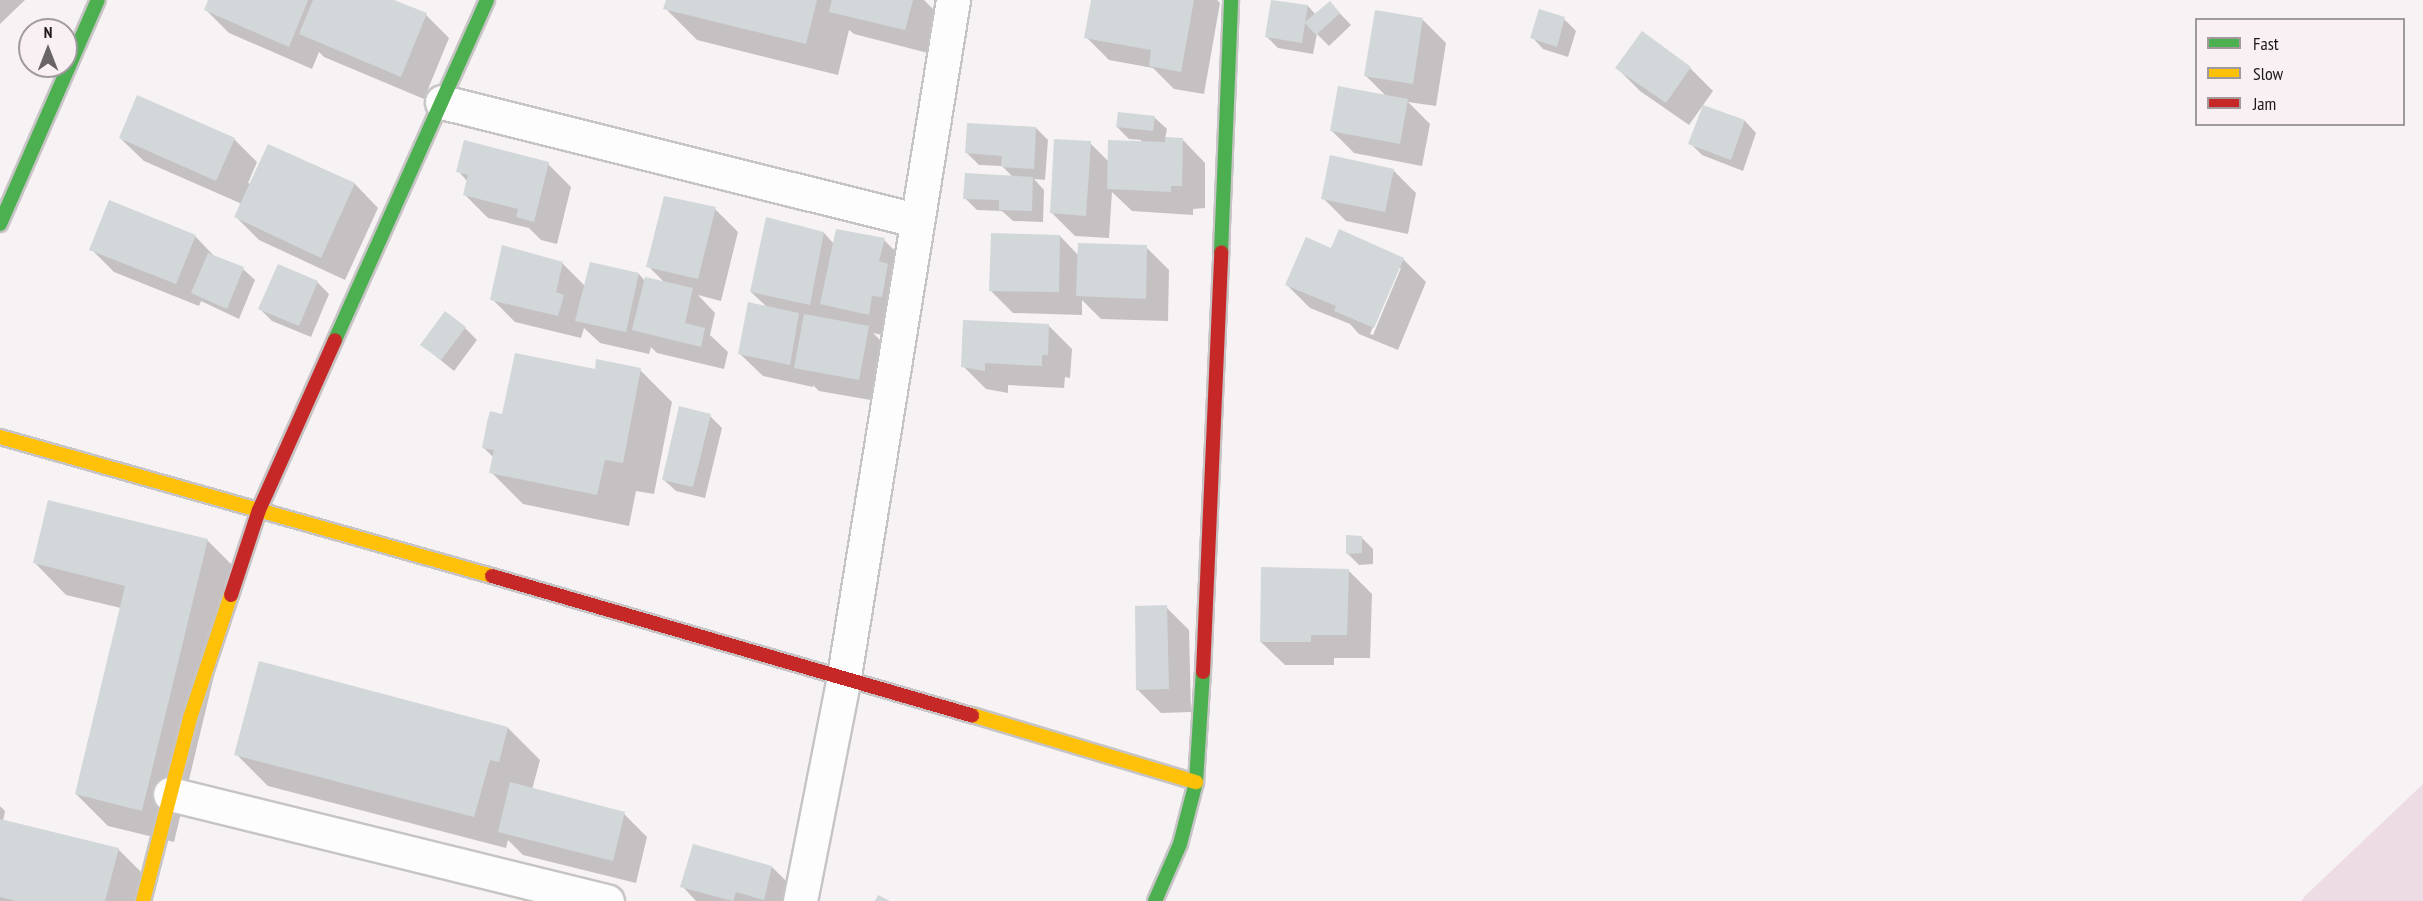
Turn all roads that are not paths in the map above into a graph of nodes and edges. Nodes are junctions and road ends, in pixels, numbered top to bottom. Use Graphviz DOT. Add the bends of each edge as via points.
graph roads {
  1 [pos="98,0"];
  2 [pos="487,0"];
  3 [pos="953,0"];
  4 [pos="1231,0"];
  5 [pos="442,102"];
  6 [pos="917,220"];
  7 [pos="0,224"];
  8 [pos="0,437"];
  9 [pos="259,510"];
  10 [pos="844,676"];
  11 [pos="1196,782"];
  12 [pos="170,795"];
  13 [pos="143,901"];
  14 [pos="608,901"];
  15 [pos="800,901"];
  16 [pos="1155,901"];
  1 -- 7 [label="street"];
  2 -- 5 [label="street"];
  3 -- 6 [label="street"];
  4 -- 11 [label="street"];
  5 -- 6 [label="street"];
  5 -- 9 [label="street"];
  6 -- 10 [label="street"];
  8 -- 9 [label="street"];
  9 -- 10 [label="street"];
  9 -- 12 [label="street" via="190,718"];
  10 -- 11 [label="street"];
  10 -- 15 [label="street"];
  11 -- 16 [label="street" via="1180,844"];
  12 -- 13 [label="street"];
  12 -- 14 [label="street"];
}
